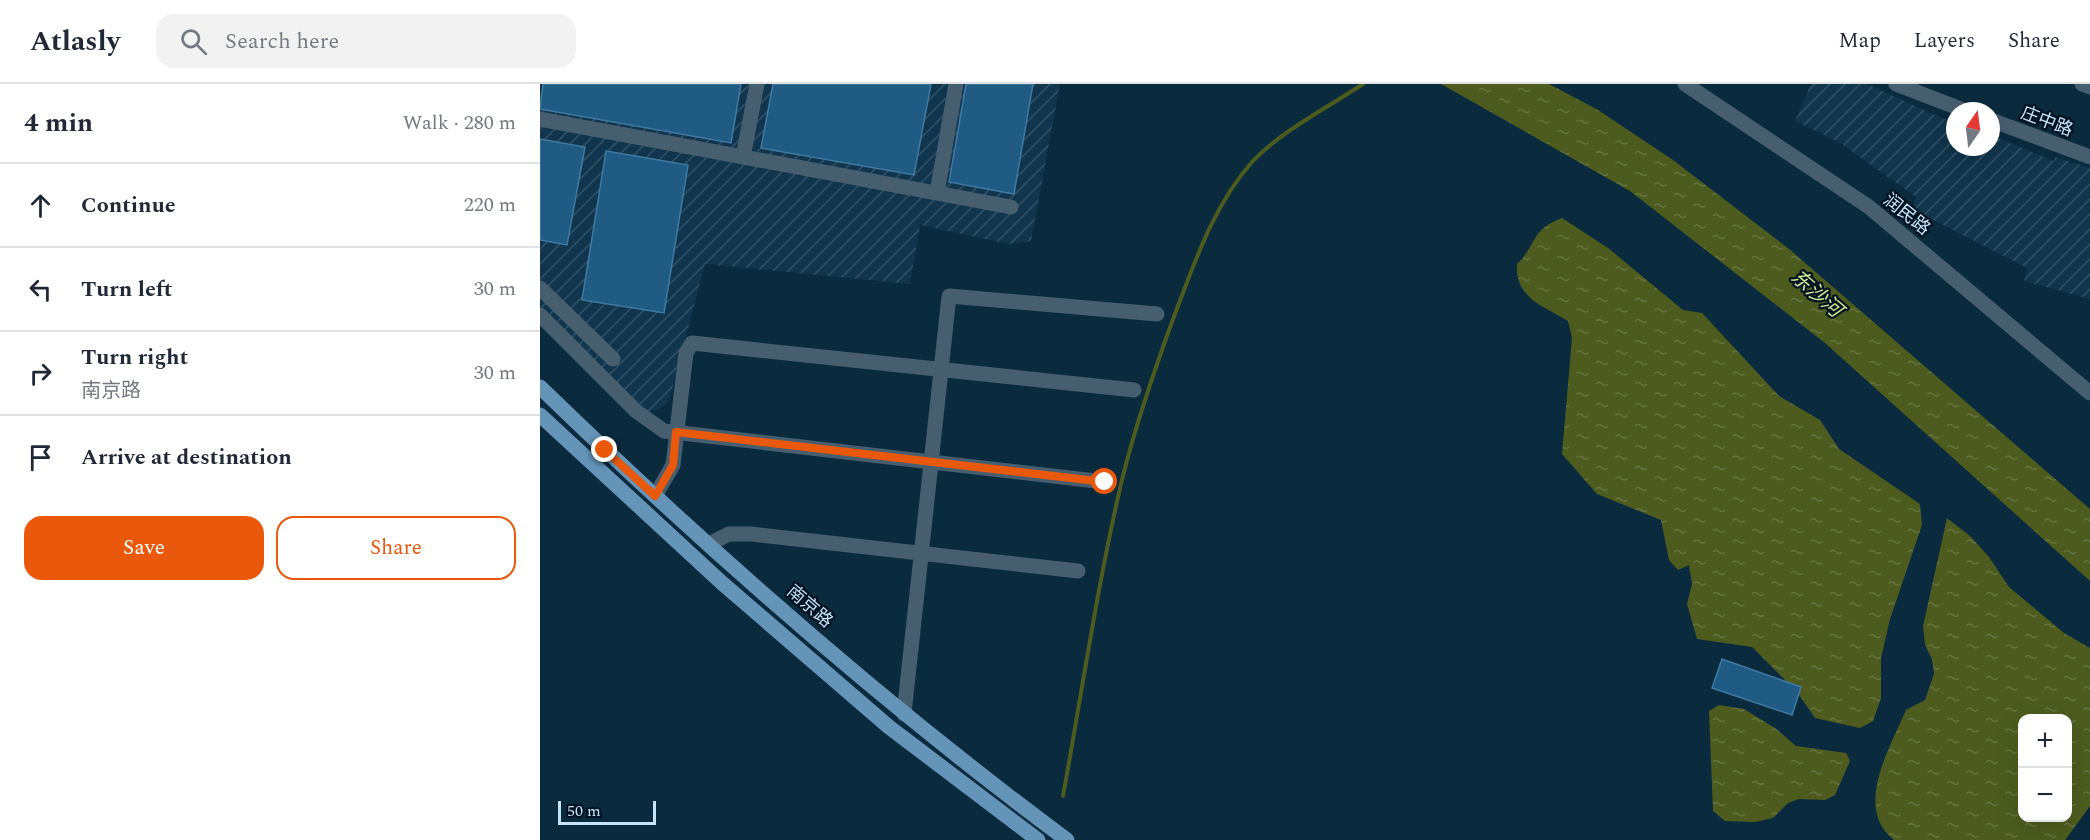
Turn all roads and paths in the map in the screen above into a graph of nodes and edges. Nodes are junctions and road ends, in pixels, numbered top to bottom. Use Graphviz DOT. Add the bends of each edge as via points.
graph roads {
  1 [pos="757,84"];
  2 [pos="956,84"];
  3 [pos="1685,84"];
  4 [pos="1896,84"];
  5 [pos="2082,84"];
  6 [pos="2090,87"];
  7 [pos="1946,103"];
  8 [pos="540,119"];
  9 [pos="2000,123"];
  10 [pos="743,157"];
  11 [pos="2090,157"];
  12 [pos="937,193"];
  13 [pos="1011,207"];
  14 [pos="540,288"];
  15 [pos="1157,314"];
  16 [pos="540,315"];
  17 [pos="613,359"];
  18 [pos="940,369"];
  19 [pos="540,387"];
  20 [pos="1134,390"];
  21 [pos="2090,393"];
  22 [pos="540,415"];
  23 [pos="676,432"];
  24 [pos="930,462"];
  25 [pos="1105,482"];
  26 [pos="655,496"];
  27 [pos="709,544"];
  28 [pos="920,553"];
  29 [pos="1078,571"];
  30 [pos="904,714"];
  31 [pos="1038,840"];
  32 [pos="1067,840"];
  1 -- 10 [label="street"];
  2 -- 12 [label="street"];
  3 -- 21 [label="street, 润民路" via="1869,207"];
  4 -- 7 [label="street"];
  5 -- 6 [label="street"];
  8 -- 10 [label="street"];
  9 -- 11 [label="street, 庄中路"];
  10 -- 12 [label="street"];
  12 -- 13 [label="street"];
  14 -- 17 [label="street"];
  15 -- 18 [label="street" via="949,296"];
  16 -- 23 [label="street" via="636,411 655,427"];
  18 -- 20 [label="street"];
  18 -- 23 [label="street" via="692,343 686,352"];
  18 -- 24 [label="street"];
  19 -- 26 [label="main road, 南京路"];
  22 -- 31 [label="main road" via="722,583 880,719"];
  23 -- 24 [label="street"];
  23 -- 26 [label="street" via="673,465"];
  24 -- 25 [label="street"];
  24 -- 28 [label="street"];
  26 -- 27 [label="main road, 南京路"];
  27 -- 28 [label="street" via="729,534 752,534"];
  27 -- 30 [label="main road, 南京路"];
  28 -- 29 [label="street"];
  28 -- 30 [label="street"];
  30 -- 32 [label="main road, 南京路"];
}
